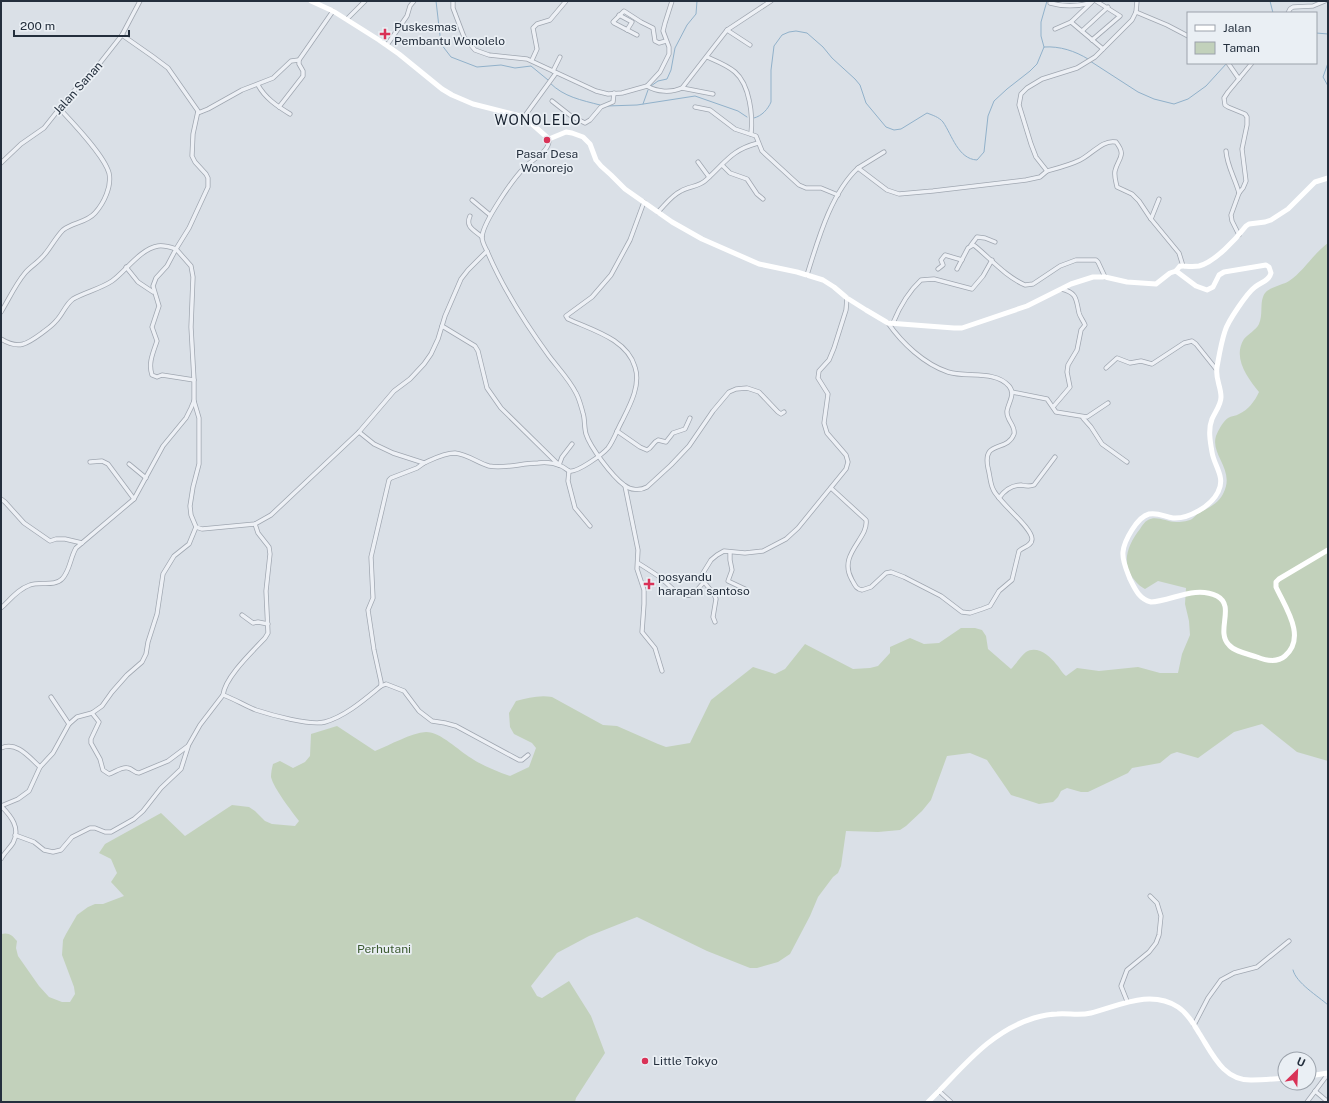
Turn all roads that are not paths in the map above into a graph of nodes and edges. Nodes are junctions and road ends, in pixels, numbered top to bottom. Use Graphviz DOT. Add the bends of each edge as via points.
graph roads {
  1 [pos="140,1"];
  2 [pos="311,1"];
  3 [pos="365,1"];
  4 [pos="414,1"];
  5 [pos="453,1"];
  6 [pos="566,1"];
  7 [pos="672,1"];
  8 [pos="771,1"];
  9 [pos="1096,1"];
  10 [pos="1137,1"];
  11 [pos="1324,1"];
  12 [pos="1092,2"];
  13 [pos="1050,3"];
  14 [pos="1108,7"];
  15 [pos="333,11"];
  16 [pos="1136,12"];
  17 [pos="1288,12"];
  18 [pos="619,15"];
  19 [pos="346,19"];
  20 [pos="1071,22"];
  21 [pos="1055,29"];
  22 [pos="627,30"];
  23 [pos="727,30"];
  24 [pos="1082,31"];
  25 [pos="122,35"];
  26 [pos="637,35"];
  27 [pos="1187,35"];
  28 [pos="1092,40"];
  29 [pos="666,41"];
  30 [pos="387,45"];
  31 [pos="750,45"];
  32 [pos="1103,49"];
  33 [pos="560,57"];
  34 [pos="707,57"];
  35 [pos="299,60"];
  36 [pos="532,60"];
  37 [pos="1229,64"];
  38 [pos="1251,64"];
  39 [pos="554,72"];
  40 [pos="1239,79"];
  41 [pos="258,85"];
  42 [pos="647,86"];
  43 [pos="682,88"];
  44 [pos="614,93"];
  45 [pos="713,94"];
  46 [pos="552,101"];
  47 [pos="695,106"];
  48 [pos="279,107"];
  49 [pos="59,108"];
  50 [pos="198,113"];
  51 [pos="290,114"];
  52 [pos="524,117"];
  53 [pos="751,134"];
  54 [pos="549,139"];
  55 [pos="758,143"];
  56 [pos="1226,151"];
  57 [pos="884,152"];
  58 [pos="698,162"];
  59 [pos="1,163"];
  60 [pos="722,165"];
  61 [pos="858,168"];
  62 [pos="1047,171"];
  63 [pos="709,177"];
  64 [pos="1328,178"];
  65 [pos="1239,193"];
  66 [pos="838,195"];
  67 [pos="763,199"];
  68 [pos="1159,199"];
  69 [pos="472,200"];
  70 [pos="644,202"];
  71 [pos="658,212"];
  72 [pos="490,215"];
  73 [pos="470,216"];
  74 [pos="1151,220"];
  75 [pos="1238,235"];
  76 [pos="482,237"];
  77 [pos="995,242"];
  78 [pos="971,245"];
  79 [pos="176,248"];
  80 [pos="487,251"];
  81 [pos="962,260"];
  82 [pos="992,260"];
  83 [pos="1183,266"];
  84 [pos="126,267"];
  85 [pos="938,269"];
  86 [pos="957,269"];
  87 [pos="1176,271"];
  88 [pos="807,275"];
  89 [pos="1105,276"];
  90 [pos="1062,289"];
  91 [pos="153,292"];
  92 [pos="847,298"];
  93 [pos="1,312"];
  94 [pos="891,323"];
  95 [pos="442,326"];
  96 [pos="1,339"];
  97 [pos="1106,368"];
  98 [pos="1216,369"];
  99 [pos="194,380"];
  100 [pos="1012,392"];
  101 [pos="194,401"];
  102 [pos="1108,403"];
  103 [pos="1053,407"];
  104 [pos="784,412"];
  105 [pos="690,418"];
  106 [pos="1083,418"];
  107 [pos="617,430"];
  108 [pos="359,432"];
  109 [pos="572,444"];
  110 [pos="599,456"];
  111 [pos="1055,457"];
  112 [pos="90,462"];
  113 [pos="1127,462"];
  114 [pos="424,463"];
  115 [pos="129,464"];
  116 [pos="559,465"];
  117 [pos="569,471"];
  118 [pos="146,478"];
  119 [pos="624,486"];
  120 [pos="831,488"];
  121 [pos="999,498"];
  122 [pos="1,499"];
  123 [pos="134,499"];
  124 [pos="255,524"];
  125 [pos="590,526"];
  126 [pos="196,527"];
  127 [pos="82,543"];
  128 [pos="1328,550"];
  129 [pos="730,552"];
  130 [pos="638,563"];
  131 [pos="704,582"];
  132 [pos="745,589"];
  133 [pos="1,608"];
  134 [pos="242,616"];
  135 [pos="715,622"];
  136 [pos="268,624"];
  137 [pos="662,671"];
  138 [pos="381,686"];
  139 [pos="223,695"];
  140 [pos="51,697"];
  141 [pos="92,713"];
  142 [pos="69,724"];
  143 [pos="188,746"];
  144 [pos="1,748"];
  145 [pos="528,755"];
  146 [pos="40,767"];
  147 [pos="1,806"];
  148 [pos="15,835"];
  149 [pos="1,859"];
  150 [pos="1150,896"];
  151 [pos="1289,941"];
  152 [pos="1127,1002"];
  153 [pos="1194,1025"];
  154 [pos="1328,1074"];
  155 [pos="1317,1075"];
  156 [pos="1277,1079"];
  157 [pos="1317,1088"];
  158 [pos="939,1091"];
  159 [pos="1315,1091"];
  160 [pos="928,1102"];
  161 [pos="951,1102"];
  162 [pos="1307,1102"];
  163 [pos="1328,1102"];
  1 -- 25 [label="street, Jalan Sanan"];
  2 -- 15 [label="main road"];
  3 -- 19 [label="street"];
  4 -- 30 [label="street"];
  5 -- 36 [label="street" via="453,8 464,37 475,50 489,55"];
  6 -- 36 [label="street" via="550,20 533,28 538,49"];
  7 -- 29 [label="street" via="663,31"];
  8 -- 23 [label="street"];
  9 -- 14 [label="street"];
  10 -- 16 [label="street"];
  11 -- 17 [label="street" via="1313,6 1293,7"];
  12 -- 13 [label="street" via="1067,7"];
  12 -- 20 [label="street"];
  14 -- 24 [label="street"];
  14 -- 28 [label="street" via="1120,16"];
  15 -- 19 [label="main road"];
  15 -- 35 [label="street"];
  16 -- 27 [label="street" via="1167,24"];
  16 -- 32 [label="street" via="1128,25"];
  18 -- 22 [label="street" via="632,22"];
  18 -- 22 [label="street" via="613,22"];
  18 -- 29 [label="street" via="624,11 653,28 655,40 659,43"];
  19 -- 30 [label="main road"];
  20 -- 21 [label="street"];
  20 -- 24 [label="street"];
  22 -- 26 [label="street"];
  23 -- 31 [label="street"];
  23 -- 34 [label="street"];
  24 -- 28 [label="street"];
  25 -- 49 [label="street, Jalan Sanan"];
  25 -- 50 [label="street" via="168,68"];
  28 -- 32 [label="street"];
  29 -- 42 [label="street" via="669,54 660,72"];
  30 -- 52 [label="main road" via="452,95 480,107"];
  32 -- 62 [label="street" via="1095,58 1077,68 1042,79 1021,94 1019,105 1031,144 1036,157"];
  33 -- 39 [label="street"];
  34 -- 43 [label="street"];
  34 -- 53 [label="street" via="730,68 742,80 751,111"];
  35 -- 41 [label="street" via="291,61 273,78"];
  35 -- 48 [label="street" via="303,76"];
  36 -- 39 [label="street"];
  37 -- 40 [label="street"];
  38 -- 40 [label="street"];
  39 -- 44 [label="street" via="596,91"];
  39 -- 52 [label="street"];
  40 -- 65 [label="street" via="1226,95 1224,102 1228,107 1247,117 1242,149 1246,181"];
  41 -- 48 [label="street"];
  41 -- 50 [label="street" via="242,90"];
  42 -- 43 [label="street" via="670,91"];
  42 -- 44 [label="street"];
  43 -- 45 [label="street"];
  44 -- 46 [label="street" via="613,102 603,105 585,123"];
  47 -- 53 [label="street" via="710,110 735,129"];
  48 -- 51 [label="street"];
  49 -- 59 [label="street, Jalan Sanan" via="39,132 21,144"];
  49 -- 93 [label="street" via="86,138 105,166 109,174 109,186 95,213 63,231 39,261 25,273"];
  50 -- 79 [label="street" via="193,134 192,156 206,174 208,187 189,228"];
  52 -- 54 [label="main road"];
  53 -- 55 [label="street" via="757,137"];
  54 -- 70 [label="main road" via="566,132 583,137 590,144 601,166 625,189"];
  54 -- 72 [label="street" via="548,146 523,168"];
  55 -- 60 [label="street" via="737,151"];
  55 -- 66 [label="street" via="762,151 799,185 806,188 821,188"];
  56 -- 65 [label="street" via="1227,162"];
  57 -- 61 [label="street"];
  58 -- 63 [label="street"];
  60 -- 63 [label="street"];
  60 -- 67 [label="street" via="730,173 747,179"];
  61 -- 62 [label="street" via="887,190 899,194 1026,180 1040,177"];
  61 -- 66 [label="street" via="848,177"];
  62 -- 74 [label="street" via="1080,160 1107,143 1116,142 1122,155 1115,172 1117,187 1132,194"];
  63 -- 71 [label="street" via="677,193"];
  64 -- 75 [label="main road" via="1315,182 1288,209 1271,220 1250,224"];
  65 -- 75 [label="street" via="1232,216"];
  66 -- 88 [label="street" via="823,228"];
  68 -- 74 [label="street"];
  69 -- 72 [label="street"];
  70 -- 71 [label="main road"];
  70 -- 107 [label="street" via="630,240 611,275 592,297 566,316 620,345 634,362 638,374 636,383 630,404"];
  71 -- 88 [label="main road" via="688,232 738,254 767,266"];
  72 -- 76 [label="street"];
  73 -- 76 [label="street" via="468,225"];
  74 -- 83 [label="street" via="1179,253"];
  75 -- 83 [label="main road" via="1206,263"];
  76 -- 80 [label="street"];
  77 -- 78 [label="street" via="977,238"];
  78 -- 81 [label="street"];
  78 -- 82 [label="street"];
  79 -- 84 [label="street" via="153,247"];
  79 -- 91 [label="street" via="167,266 153,283"];
  79 -- 99 [label="street" via="191,266 194,276 191,327"];
  80 -- 95 [label="street" via="461,279"];
  80 -- 110 [label="street" via="521,317 576,393 583,412 586,434"];
  81 -- 85 [label="street" via="945,255 941,260 943,265"];
  81 -- 86 [label="street"];
  82 -- 89 [label="street" via="1000,269 1025,285 1033,284 1060,266 1076,260 1096,260"];
  82 -- 94 [label="street" via="972,289 934,279 921,280 901,305"];
  83 -- 87 [label="main road"];
  84 -- 91 [label="street" via="138,282"];
  84 -- 96 [label="street" via="112,281 73,300 56,321 26,344 15,346"];
  87 -- 89 [label="main road" via="1156,284 1127,282"];
  87 -- 98 [label="main road" via="1196,286 1207,290 1213,287 1219,275 1224,272 1266,265 1270,270 1269,278 1255,286 1228,325"];
  88 -- 92 [label="main road" via="823,280"];
  89 -- 90 [label="main road" via="1093,277"];
  90 -- 94 [label="main road" via="1027,306 962,328"];
  90 -- 103 [label="street" via="1075,296 1085,324 1081,330 1077,350 1068,365 1070,387"];
  91 -- 99 [label="street" via="159,306 152,327 157,341 151,356 152,375 157,378 162,375"];
  92 -- 94 [label="main road" via="878,318"];
  92 -- 120 [label="street" via="846,310 834,348 829,360 818,374 828,394 824,423 827,433 848,459 846,469"];
  94 -- 100 [label="street" via="897,336 935,367 966,375 992,376 1008,385"];
  95 -- 108 [label="street" via="432,354 410,379 394,391"];
  95 -- 116 [label="street" via="475,346 487,388 493,397"];
  97 -- 98 [label="street" via="1117,358 1130,363 1141,361 1152,364 1184,343 1192,341"];
  98 -- 128 [label="main road" via="1221,397 1212,419 1210,437 1212,454 1222,484 1210,503 1184,517 1171,518 1155,513 1142,518 1136,524 1123,552 1127,571 1135,589 1141,597 1151,602 1185,594 1215,595 1225,605 1224,636 1230,646 1265,660 1275,661 1281,659 1292,648 1294,642 1294,628 1276,582"];
  99 -- 101 [label="street"];
  100 -- 103 [label="street" via="1047,399"];
  100 -- 121 [label="street" via="1006,412 1013,428 1013,435 1006,444 992,449 986,459 993,489"];
  101 -- 118 [label="street" via="189,415 163,446"];
  101 -- 126 [label="street" via="199,418 199,464 190,506"];
  102 -- 106 [label="street"];
  103 -- 106 [label="street" via="1058,413"];
  104 -- 119 [label="street" via="778,412 759,392 746,388 729,392 671,466 643,489"];
  105 -- 107 [label="street" via="684,429 673,433 666,442 656,441 647,450"];
  106 -- 113 [label="street" via="1102,444"];
  107 -- 110 [label="street" via="607,450"];
  108 -- 114 [label="street" via="374,444"];
  108 -- 124 [label="street" via="272,515"];
  109 -- 116 [label="street"];
  110 -- 117 [label="street"];
  110 -- 119 [label="street"];
  111 -- 121 [label="street" via="1034,485 1016,485"];
  112 -- 123 [label="street" via="102,461 108,464"];
  114 -- 116 [label="street" via="456,453 491,466 542,462"];
  114 -- 138 [label="street" via="389,480 371,556 373,598 368,612"];
  115 -- 118 [label="street"];
  116 -- 117 [label="street"];
  117 -- 125 [label="street" via="568,481 575,508"];
  118 -- 123 [label="street"];
  119 -- 130 [label="street" via="638,550"];
  120 -- 121 [label="street" via="866,520 866,528 854,546 847,567 856,587 866,590 886,573 891,572 941,596 965,612 990,606 1000,590 1012,580 1020,551 1031,541 1031,534"];
  120 -- 129 [label="street" via="786,539 763,551"];
  122 -- 127 [label="street" via="24,523 50,541 65,539"];
  123 -- 127 [label="street"];
  124 -- 126 [label="street" via="202,529"];
  124 -- 136 [label="street" via="258,533 269,547 270,554 266,591"];
  126 -- 141 [label="street" via="189,544 174,556 163,574 157,614 145,658 127,675 102,706"];
  127 -- 133 [label="street" via="74,552 68,570 61,580 28,586"];
  129 -- 131 [label="street" via="724,551 711,560 703,573"];
  129 -- 132 [label="street" via="732,570 728,581"];
  130 -- 131 [label="street" via="683,595 694,593"];
  130 -- 137 [label="street" via="637,569 644,595 642,632 655,648"];
  131 -- 135 [label="street" via="716,599 713,617"];
  134 -- 136 [label="street" via="253,623"];
  136 -- 139 [label="street" via="266,638 229,679"];
  138 -- 139 [label="street" via="360,704 334,719 318,723 307,723 256,710"];
  138 -- 145 [label="street" via="386,684 404,690 419,711 432,721 456,726 519,760"];
  139 -- 143 [label="street" via="200,724"];
  140 -- 142 [label="street"];
  141 -- 142 [label="street" via="77,717"];
  141 -- 143 [label="street" via="99,722 91,743 103,770 108,774 126,767 140,773 168,761"];
  142 -- 146 [label="street" via="52,753"];
  143 -- 148 [label="street" via="179,771 164,784 138,816 111,832 90,828 72,837 61,850 53,852"];
  144 -- 146 [label="street" via="17,747"];
  146 -- 147 [label="street" via="29,791"];
  147 -- 148 [label="street" via="16,828"];
  148 -- 149 [label="street" via="13,843"];
  150 -- 152 [label="street" via="1157,903 1161,916 1159,935 1149,952 1127,970 1121,986"];
  151 -- 153 [label="street" via="1257,967 1234,973 1221,980"];
  152 -- 153 [label="main road" via="1165,1000 1178,1007"];
  152 -- 158 [label="main road" via="1090,1013 1033,1018 985,1044"];
  153 -- 156 [label="main road" via="1217,1062 1228,1074 1250,1081"];
  154 -- 155 [label="main road"];
  154 -- 157 [label="street"];
  158 -- 160 [label="main road"];
  158 -- 161 [label="street"];
  159 -- 162 [label="street"];
  159 -- 163 [label="street"];
}
